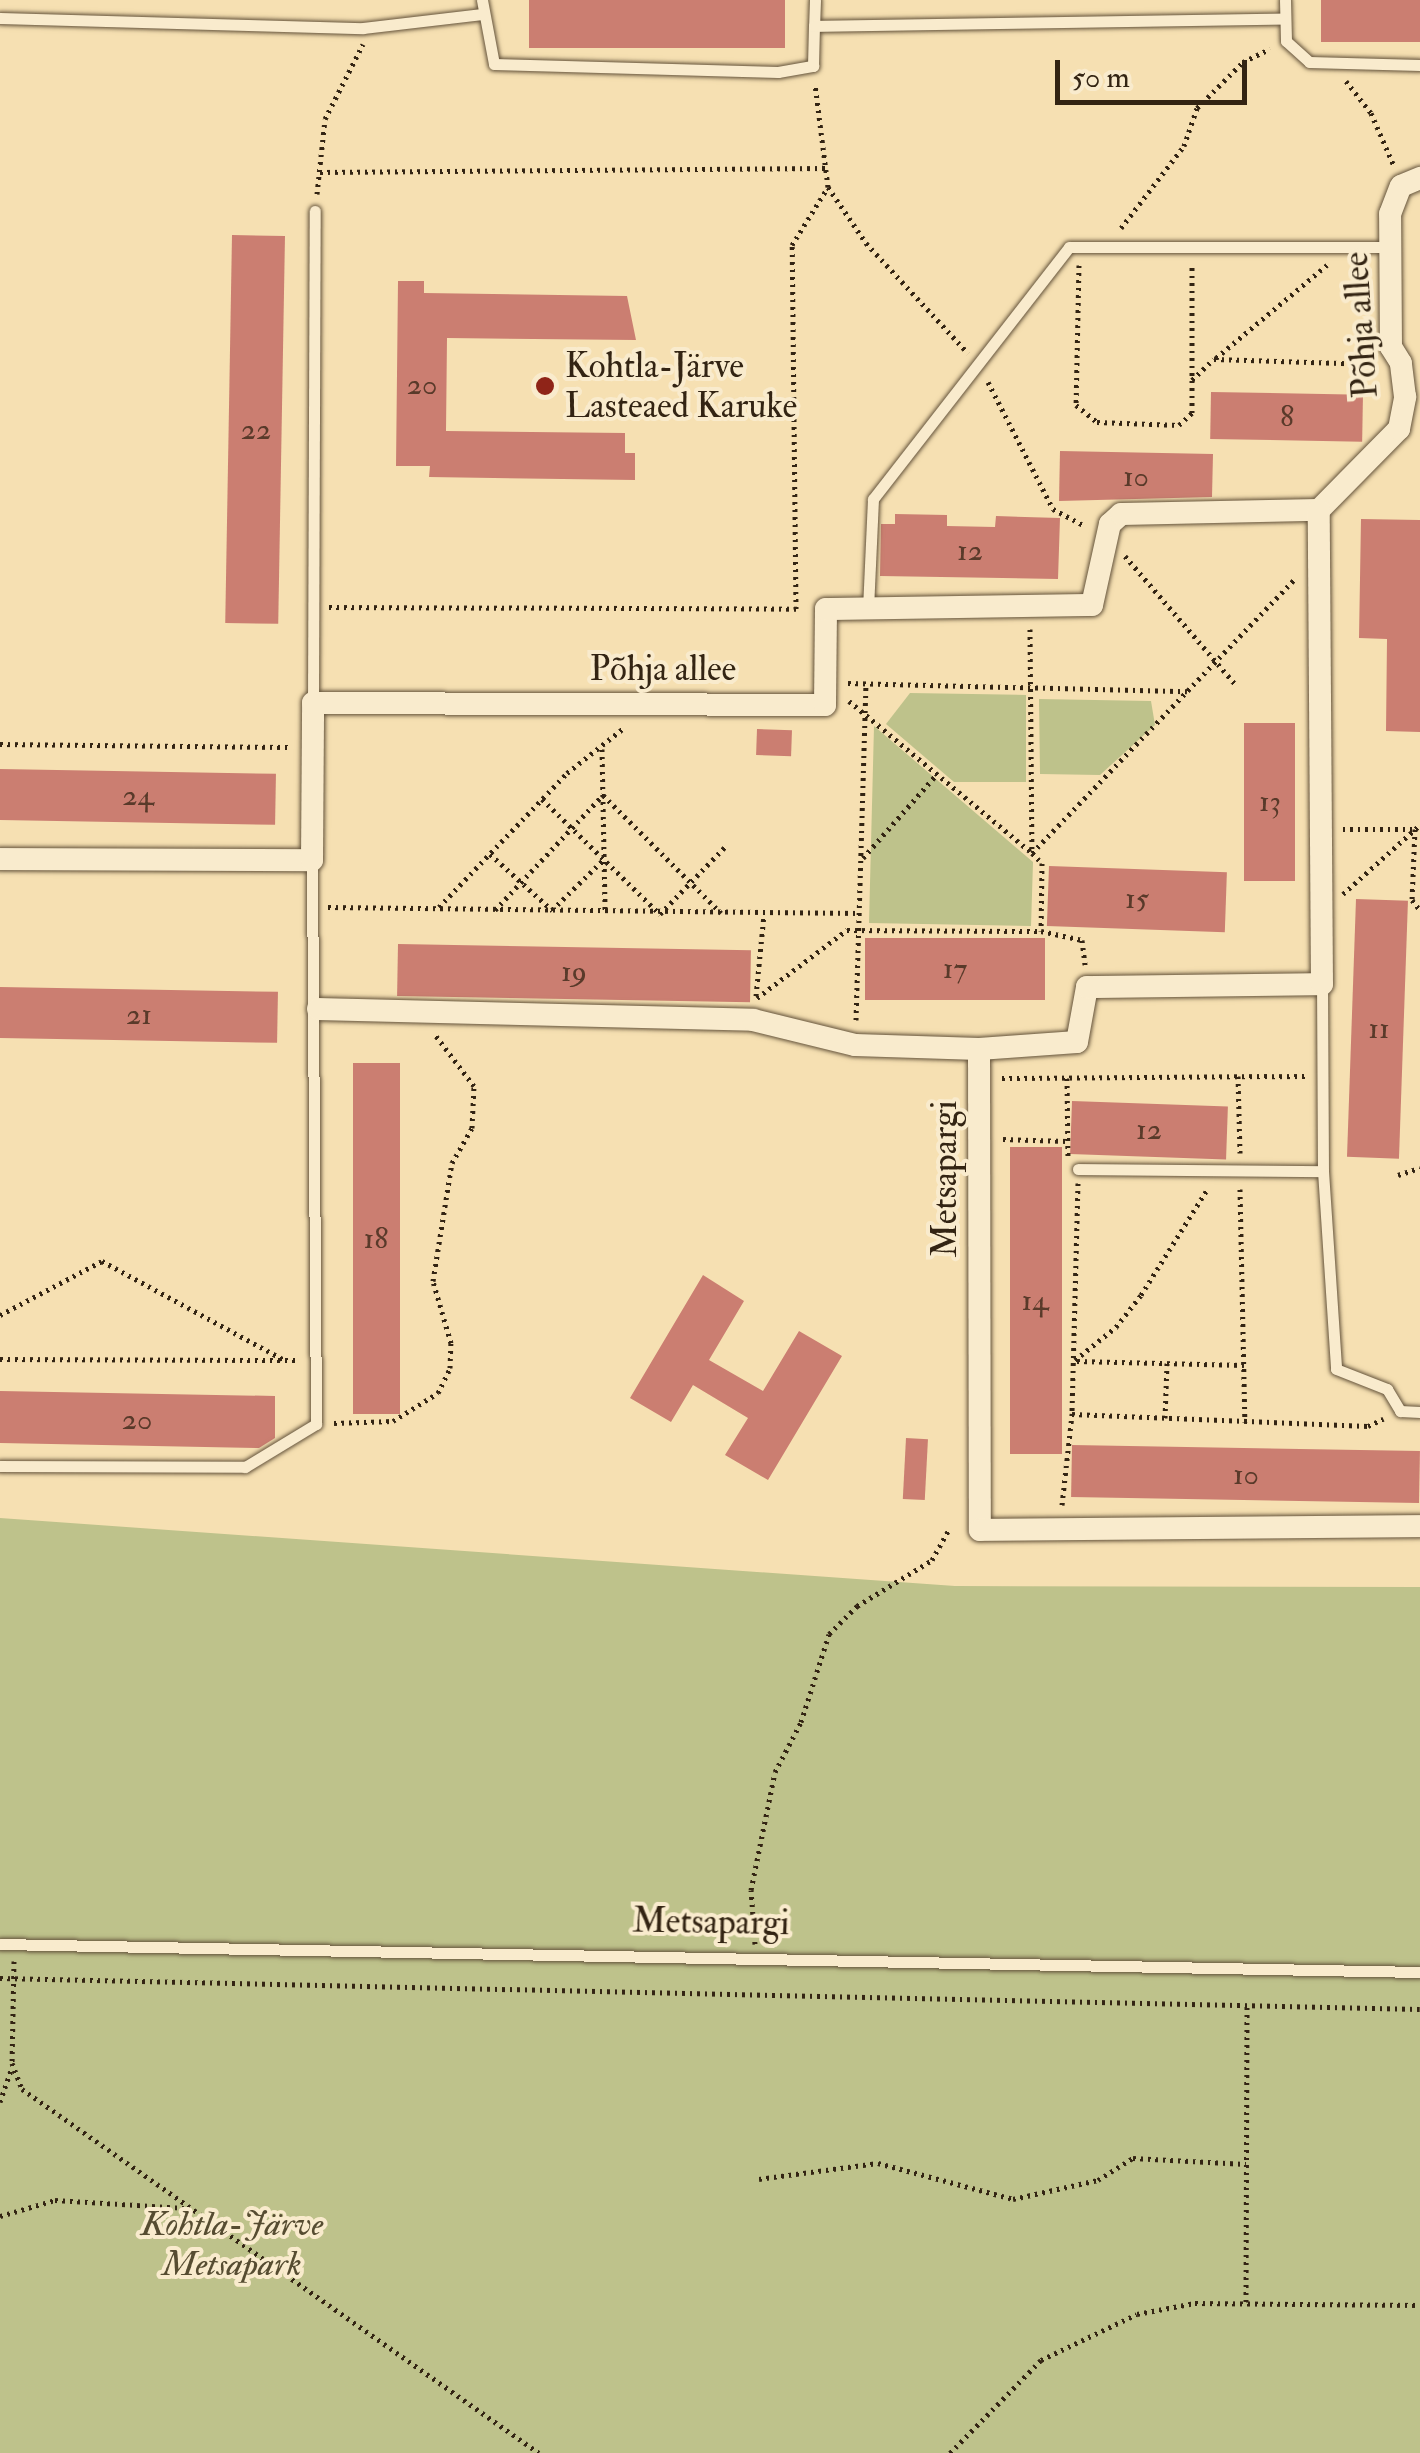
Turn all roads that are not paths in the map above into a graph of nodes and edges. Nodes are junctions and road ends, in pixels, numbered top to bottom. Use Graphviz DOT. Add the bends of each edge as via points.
graph roads {
  1 [pos="482,0"];
  2 [pos="815,0"];
  3 [pos="1284,0"];
  4 [pos="482,14"];
  5 [pos="0,18"];
  6 [pos="1282,19"];
  7 [pos="814,26"];
  8 [pos="1420,64"];
  9 [pos="1410,182"];
  10 [pos="315,211"];
  11 [pos="1390,247"];
  12 [pos="1412,398"];
  13 [pos="1319,510"];
  14 [pos="868,608"];
  15 [pos="313,703"];
  16 [pos="0,859"];
  17 [pos="312,860"];
  18 [pos="1322,984"];
  19 [pos="318,1010"];
  20 [pos="980,1049"];
  21 [pos="1078,1170"];
  22 [pos="1322,1171"];
  23 [pos="1420,1412"];
  24 [pos="0,1466"];
  25 [pos="1420,1526"];
  26 [pos="6,1944"];
  27 [pos="1420,1972"];
  1 -- 4 [label="lane"];
  2 -- 7 [label="lane"];
  3 -- 6 [label="lane"];
  4 -- 5 [label="lane" via="372,28"];
  4 -- 7 [label="lane" via="494,64 778,72 813,66"];
  6 -- 7 [label="lane"];
  6 -- 8 [label="lane" via="1286,41 1309,62"];
  9 -- 11 [label="street, Põhja allee" via="1392,201"];
  10 -- 15 [label="lane"];
  11 -- 12 [label="street, Põhja allee" via="1391,346"];
  11 -- 14 [label="lane" via="1069,246 872,499"];
  12 -- 13 [label="street, Põhja allee" via="1386,447"];
  13 -- 14 [label="street" via="1121,514 1108,537 1092,605"];
  13 -- 18 [label="street"];
  14 -- 15 [label="street, Põhja allee" via="826,609 825,705"];
  15 -- 17 [label="street"];
  16 -- 17 [label="street"];
  17 -- 19 [label="lane"];
  18 -- 20 [label="street" via="1087,987 1078,1042"];
  18 -- 22 [label="lane"];
  19 -- 20 [label="street" via="754,1010 855,1045"];
  19 -- 24 [label="lane" via="316,1424 245,1467"];
  20 -- 25 [label="street, Metsapargi" via="980,1530"];
  21 -- 22 [label="lane"];
  22 -- 23 [label="lane" via="1336,1369 1387,1389 1400,1412"];
  26 -- 27 [label="lane, Metsapargi"];
}
